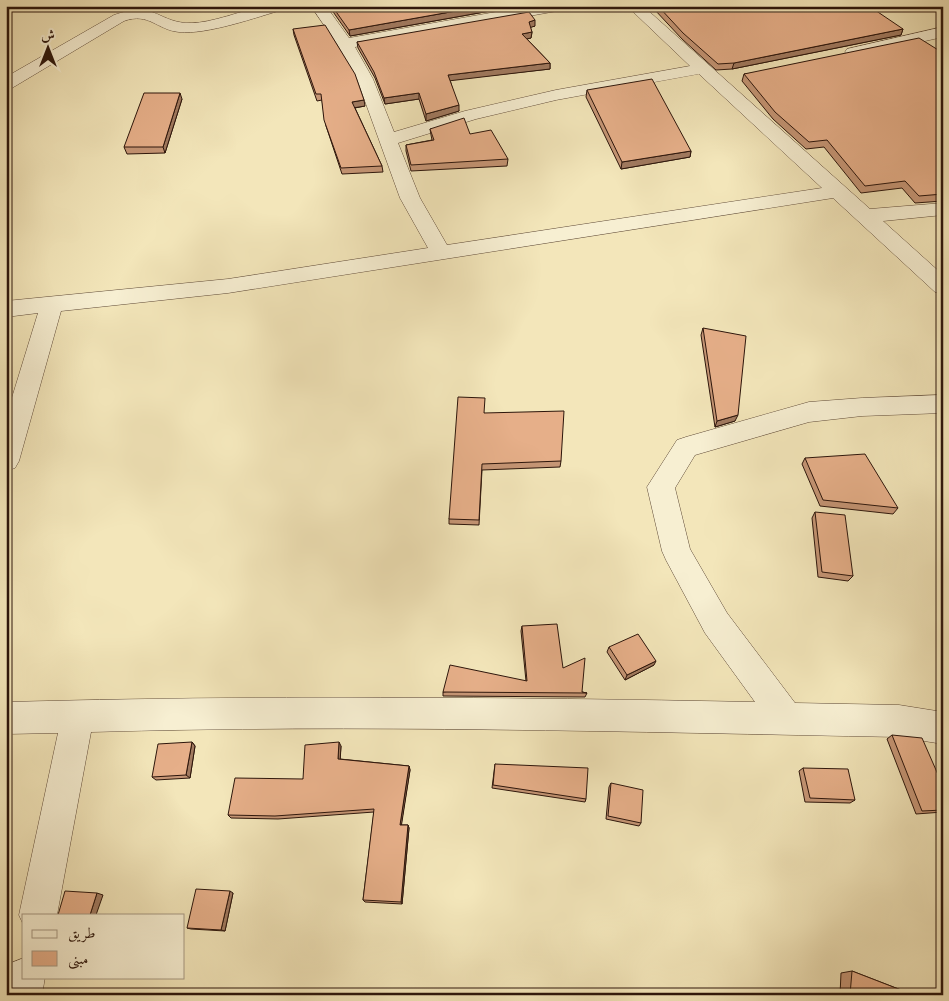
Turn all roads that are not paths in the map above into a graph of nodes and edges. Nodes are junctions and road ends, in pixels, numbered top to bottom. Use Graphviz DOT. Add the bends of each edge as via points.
graph roads {
  1 [pos="280,6"];
  2 [pos="318,6"];
  3 [pos="557,6"];
  4 [pos="640,7"];
  5 [pos="943,32"];
  6 [pos="346,44"];
  7 [pos="833,56"];
  8 [pos="710,73"];
  9 [pos="735,76"];
  10 [pos="6,84"];
  11 [pos="388,140"];
  12 [pos="839,191"];
  13 [pos="943,208"];
  14 [pos="866,216"];
  15 [pos="441,253"];
  16 [pos="943,287"];
  17 [pos="52,304"];
  18 [pos="6,309"];
  19 [pos="943,404"];
  20 [pos="7,458"];
  21 [pos="78,715"];
  22 [pos="6,718"];
  23 [pos="787,719"];
  24 [pos="943,728"];
  25 [pos="38,914"];
  26 [pos="26,978"];
  27 [pos="22,995"];
  1 -- 10 [label="street" via="194,28 176,27 145,13 132,13"];
  2 -- 6 [label="street"];
  3 -- 6 [label="street"];
  4 -- 8 [label="street"];
  5 -- 7 [label="street"];
  6 -- 11 [label="street" via="365,79"];
  8 -- 9 [label="street"];
  8 -- 11 [label="street" via="556,95 471,115"];
  8 -- 12 [label="street"];
  11 -- 15 [label="street" via="410,198"];
  12 -- 14 [label="street"];
  12 -- 15 [label="street"];
  13 -- 14 [label="street"];
  14 -- 16 [label="street"];
  15 -- 17 [label="street" via="228,286"];
  17 -- 18 [label="street"];
  17 -- 20 [label="street"];
  19 -- 23 [label="street" via="810,412 686,447 661,487 676,551 716,623"];
  21 -- 22 [label="street"];
  21 -- 23 [label="street" via="468,712"];
  21 -- 25 [label="street"];
  23 -- 24 [label="street" via="899,721"];
  26 -- 27 [label="street"];
}
